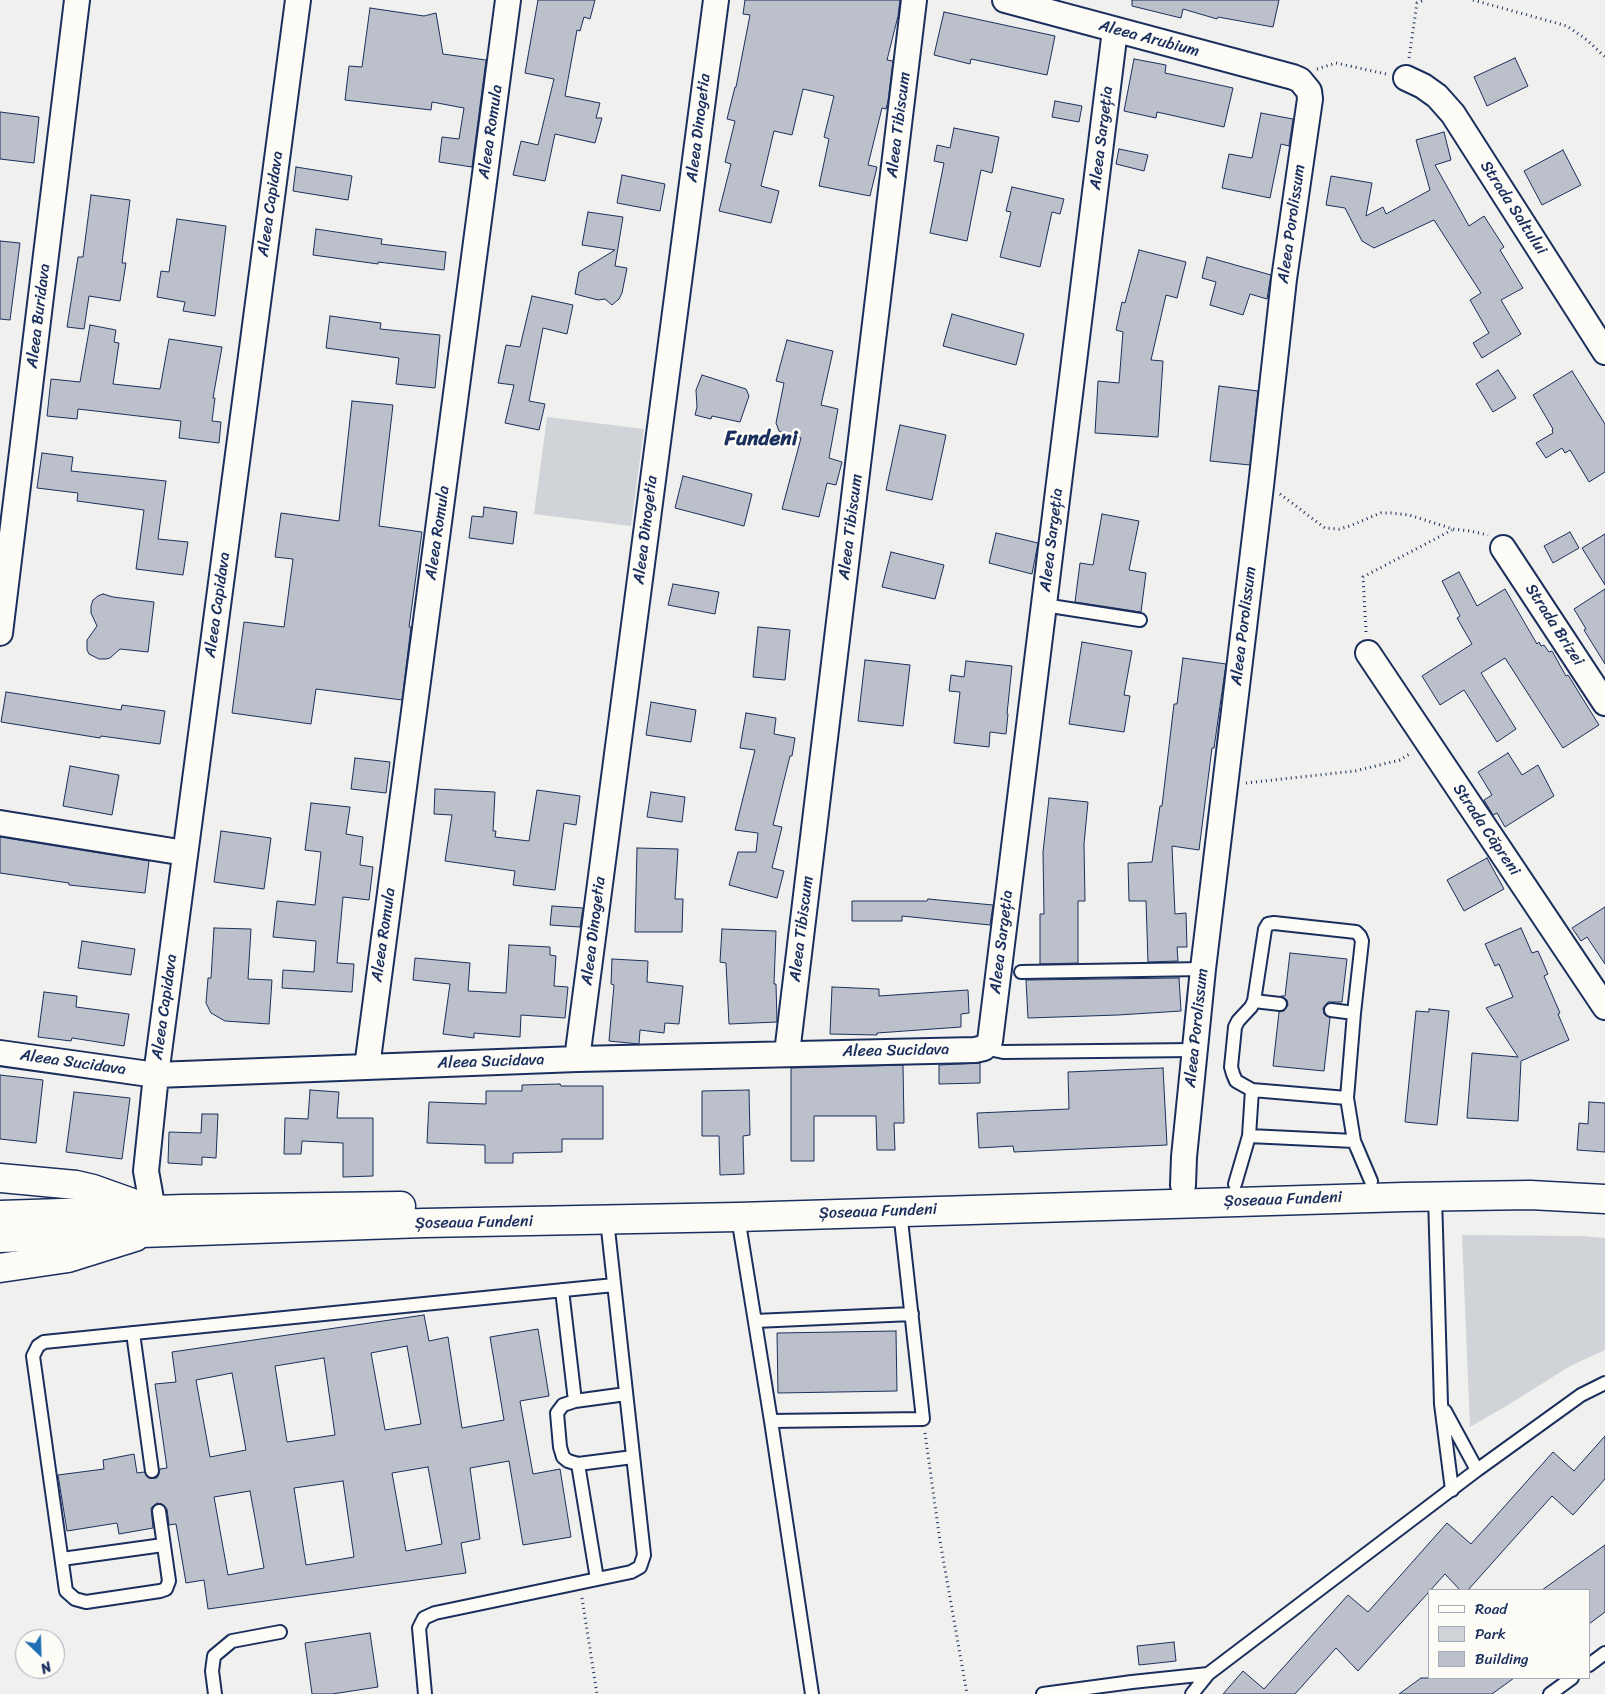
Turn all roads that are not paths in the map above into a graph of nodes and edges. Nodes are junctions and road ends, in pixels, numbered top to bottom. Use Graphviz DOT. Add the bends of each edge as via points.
graph roads {
  1 [pos="77,0"];
  2 [pos="298,0"];
  3 [pos="508,0"];
  4 [pos="716,0"];
  5 [pos="914,0"];
  6 [pos="1005,0"];
  7 [pos="1115,30"];
  8 [pos="1292,77"];
  9 [pos="1406,78"];
  10 [pos="1605,352"];
  11 [pos="1503,548"];
  12 [pos="1044,605"];
  13 [pos="1140,620"];
  14 [pos="0,633"];
  15 [pos="1368,653"];
  16 [pos="1605,703"];
  17 [pos="0,823"];
  18 [pos="185,853"];
  19 [pos="1203,969"];
  20 [pos="1021,972"];
  21 [pos="1254,1001"];
  22 [pos="1280,1004"];
  23 [pos="1605,1007"];
  24 [pos="1331,1010"];
  25 [pos="1354,1013"];
  26 [pos="984,1048"];
  27 [pos="1194,1050"];
  28 [pos="0,1053"];
  29 [pos="787,1053"];
  30 [pos="577,1059"];
  31 [pos="367,1066"];
  32 [pos="156,1075"];
  33 [pos="1252,1090"];
  34 [pos="1347,1098"];
  35 [pos="1249,1136"];
  36 [pos="1354,1141"];
  37 [pos="0,1178"];
  38 [pos="1371,1181"];
  39 [pos="1605,1182"];
  40 [pos="1234,1184"];
  41 [pos="1183,1185"];
  42 [pos="1434,1196"];
  43 [pos="1605,1199"];
  44 [pos="900,1211"];
  45 [pos="0,1215"];
  46 [pos="738,1217"];
  47 [pos="607,1220"];
  48 [pos="152,1221"];
  49 [pos="104,1223"];
  50 [pos="0,1238"];
  51 [pos="0,1268"];
  52 [pos="614,1285"];
  53 [pos="562,1290"];
  54 [pos="912,1314"];
  55 [pos="755,1321"];
  56 [pos="133,1333"];
  57 [pos="1605,1383"];
  58 [pos="626,1394"];
  59 [pos="575,1401"];
  60 [pos="1441,1404"];
  61 [pos="771,1421"];
  62 [pos="633,1457"];
  63 [pos="578,1464"];
  64 [pos="152,1470"];
  65 [pos="1478,1470"];
  66 [pos="1452,1490"];
  67 [pos="159,1511"];
  68 [pos="163,1545"];
  69 [pos="62,1559"];
  70 [pos="598,1579"];
  71 [pos="280,1632"];
  72 [pos="1605,1653"];
  73 [pos="1590,1664"];
  74 [pos="1208,1674"];
  75 [pos="1571,1679"];
  76 [pos="1133,1688"];
  77 [pos="215,1694"];
  78 [pos="424,1694"];
  79 [pos="812,1694"];
  80 [pos="1042,1694"];
  81 [pos="1192,1694"];
  82 [pos="1550,1694"];
  1 -- 14 [label="street, Aleea Buridava"];
  2 -- 18 [label="street, Aleea Capidava"];
  3 -- 31 [label="street, Aleea Romula"];
  4 -- 30 [label="street, Aleea Dinogetia"];
  5 -- 29 [label="street, Aleea Tibiscum"];
  6 -- 7 [label="street, Aleea Arubium"];
  7 -- 8 [label="street, Aleea Arubium"];
  7 -- 12 [label="street, Aleea Sargeția"];
  8 -- 19 [label="street, Aleea Porolissum" via="1306,85 1310,99 1284,279"];
  9 -- 10 [label="street, Strada Saltului" via="1437,96 1453,114"];
  11 -- 16 [label="street, Strada Brizei"];
  12 -- 13 [label="lane"];
  12 -- 26 [label="street, Aleea Sargeția" via="990,1041"];
  15 -- 23 [label="street, Strada Căpreni"];
  17 -- 18 [label="street"];
  18 -- 32 [label="street, Aleea Capidava"];
  19 -- 20 [label="lane"];
  19 -- 27 [label="street, Aleea Porolissum"];
  21 -- 22 [label="lane"];
  21 -- 25 [label="lane" via="1268,924 1356,932 1362,941"];
  21 -- 33 [label="lane" via="1234,1027 1231,1067 1236,1081"];
  24 -- 25 [label="lane"];
  25 -- 34 [label="lane"];
  26 -- 27 [label="lane" via="1003,1052"];
  26 -- 29 [label="street, Aleea Sucidava"];
  27 -- 41 [label="street, Aleea Porolissum"];
  28 -- 32 [label="street, Aleea Sucidava"];
  29 -- 30 [label="street, Aleea Sucidava"];
  30 -- 31 [label="street, Aleea Sucidava"];
  31 -- 32 [label="street, Aleea Sucidava"];
  32 -- 48 [label="street, Aleea Capidava" via="146,1171"];
  33 -- 34 [label="lane"];
  33 -- 35 [label="lane"];
  34 -- 36 [label="lane"];
  35 -- 36 [label="lane"];
  35 -- 40 [label="lane"];
  36 -- 38 [label="lane"];
  37 -- 48 [label="main road, Șoseaua Fundeni" via="93,1189"];
  38 -- 39 [label="main road, Șoseaua Fundeni" via="1540,1179"];
  38 -- 40 [label="main road, Șoseaua Fundeni"];
  40 -- 41 [label="main road, Șoseaua Fundeni"];
  41 -- 48 [label="main road, Șoseaua Fundeni" via="614,1202"];
  42 -- 43 [label="main road, Șoseaua Fundeni"];
  42 -- 44 [label="main road, Șoseaua Fundeni"];
  42 -- 60 [label="lane"];
  44 -- 46 [label="main road, Șoseaua Fundeni"];
  44 -- 54 [label="lane"];
  45 -- 49 [label="main road, Șoseaua Fundeni"];
  46 -- 47 [label="main road, Șoseaua Fundeni"];
  46 -- 55 [label="lane"];
  47 -- 48 [label="main road, Șoseaua Fundeni" via="415,1224"];
  47 -- 52 [label="lane"];
  48 -- 49 [label="main road, Șoseaua Fundeni"];
  48 -- 51 [label="main road, Șoseaua Fundeni" via="68,1258"];
  49 -- 50 [label="main road, Șoseaua Fundeni"];
  52 -- 53 [label="lane"];
  52 -- 58 [label="lane"];
  53 -- 56 [label="lane"];
  53 -- 59 [label="lane"];
  54 -- 55 [label="lane"];
  54 -- 61 [label="lane" via="923,1419"];
  55 -- 61 [label="lane"];
  56 -- 64 [label="lane"];
  56 -- 69 [label="lane" via="44,1342 33,1356"];
  57 -- 65 [label="lane" via="1581,1395"];
  58 -- 59 [label="lane"];
  58 -- 62 [label="lane"];
  59 -- 63 [label="lane" via="563,1405 557,1419 563,1457"];
  60 -- 65 [label="lane"];
  60 -- 66 [label="lane"];
  61 -- 79 [label="lane"];
  62 -- 63 [label="lane"];
  62 -- 70 [label="lane" via="644,1555 640,1567 631,1572"];
  63 -- 70 [label="lane"];
  65 -- 66 [label="lane"];
  66 -- 74 [label="lane"];
  67 -- 68 [label="lane"];
  68 -- 69 [label="lane"];
  68 -- 69 [label="lane" via="169,1581 166,1589 86,1602 66,1591"];
  70 -- 78 [label="lane" via="424,1618 419,1628"];
  71 -- 77 [label="lane" via="232,1641 214,1656"];
  72 -- 73 [label="lane"];
  74 -- 76 [label="lane"];
  74 -- 81 [label="lane"];
  75 -- 82 [label="lane"];
  76 -- 80 [label="lane"];
}
